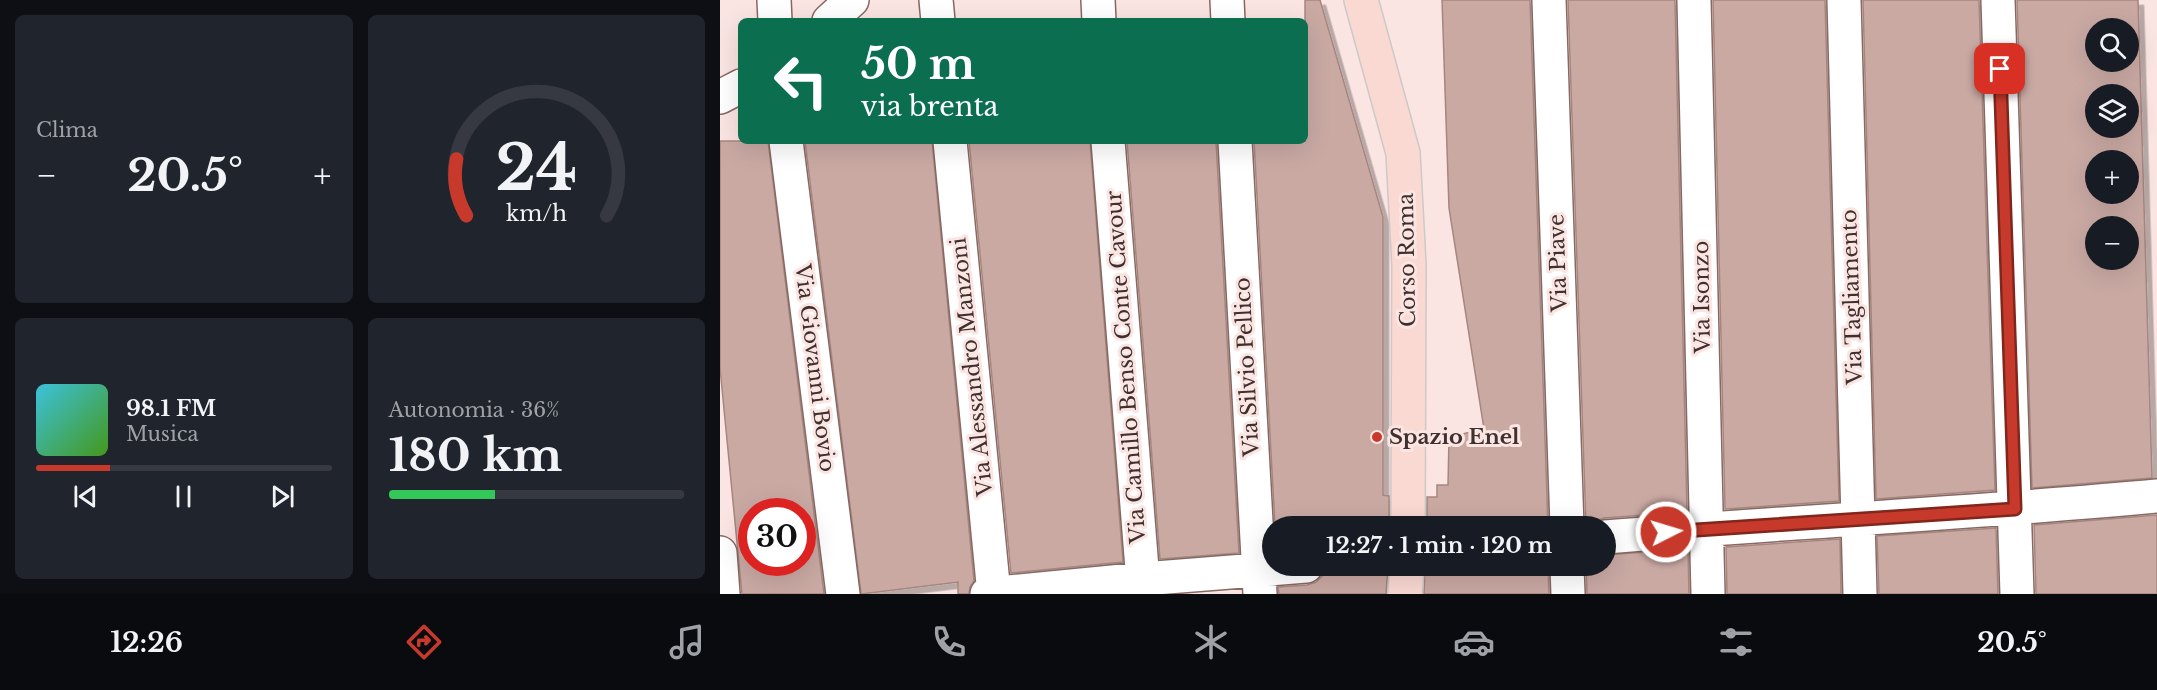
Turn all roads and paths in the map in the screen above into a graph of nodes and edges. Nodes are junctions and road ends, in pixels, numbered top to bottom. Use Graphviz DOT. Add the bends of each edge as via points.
graph roads {
  1 [pos="774,0"];
  2 [pos="852,0"];
  3 [pos="936,0"];
  4 [pos="1098,0"];
  5 [pos="1227,0"];
  6 [pos="1361,0"];
  7 [pos="1549,0"];
  8 [pos="1694,0"];
  9 [pos="1844,0"];
  10 [pos="1998,0"];
  11 [pos="775,18"];
  12 [pos="832,18"];
  13 [pos="938,18"];
  14 [pos="1099,18"];
  15 [pos="1228,18"];
  16 [pos="738,88"];
  17 [pos="720,97"];
  18 [pos="786,144"];
  19 [pos="950,144"];
  20 [pos="1108,144"];
  21 [pos="1235,144"];
  22 [pos="2157,496"];
  23 [pos="2015,509"];
  24 [pos="1408,516"];
  25 [pos="1566,516"];
  26 [pos="1858,518"];
  27 [pos="1707,529"];
  28 [pos="1616,536"];
  29 [pos="720,553"];
  30 [pos="1277,576"];
  31 [pos="1406,576"];
  32 [pos="1567,576"];
  33 [pos="1259,582"];
  34 [pos="1143,586"];
  35 [pos="723,594"];
  36 [pos="843,594"];
  37 [pos="987,594"];
  38 [pos="994,594"];
  39 [pos="1405,594"];
  40 [pos="1568,594"];
  41 [pos="1708,594"];
  42 [pos="1860,594"];
  43 [pos="2017,594"];
  1 -- 11 [label="street"];
  2 -- 12 [label="street"];
  3 -- 13 [label="street"];
  4 -- 14 [label="street"];
  5 -- 15 [label="street"];
  6 -- 24 [label="main road, Corso Roma" via="1403,153 1409,265"];
  7 -- 25 [label="street, Via Piave"];
  8 -- 27 [label="street, Via Isonzo"];
  9 -- 26 [label="street, Via Tagliamento"];
  10 -- 23 [label="street"];
  16 -- 17 [label="street"];
  18 -- 36 [label="street, Via Giovanni Bovio"];
  19 -- 38 [label="street, Via Alessandro Manzoni"];
  20 -- 34 [label="street, Via Camillo Benso Conte Cavour"];
  21 -- 33 [label="street, Via Silvio Pellico"];
  22 -- 23 [label="street"];
  23 -- 26 [label="street"];
  23 -- 43 [label="street"];
  26 -- 27 [label="street"];
  26 -- 42 [label="street, Via Tagliamento"];
  27 -- 28 [label="street"];
  27 -- 41 [label="street, Via Isonzo"];
  29 -- 35 [label="street"];
  30 -- 33 [label="street"];
  31 -- 39 [label="main road"];
  32 -- 40 [label="street"];
  33 -- 34 [label="street"];
  34 -- 38 [label="street"];
  37 -- 38 [label="street"];
}
